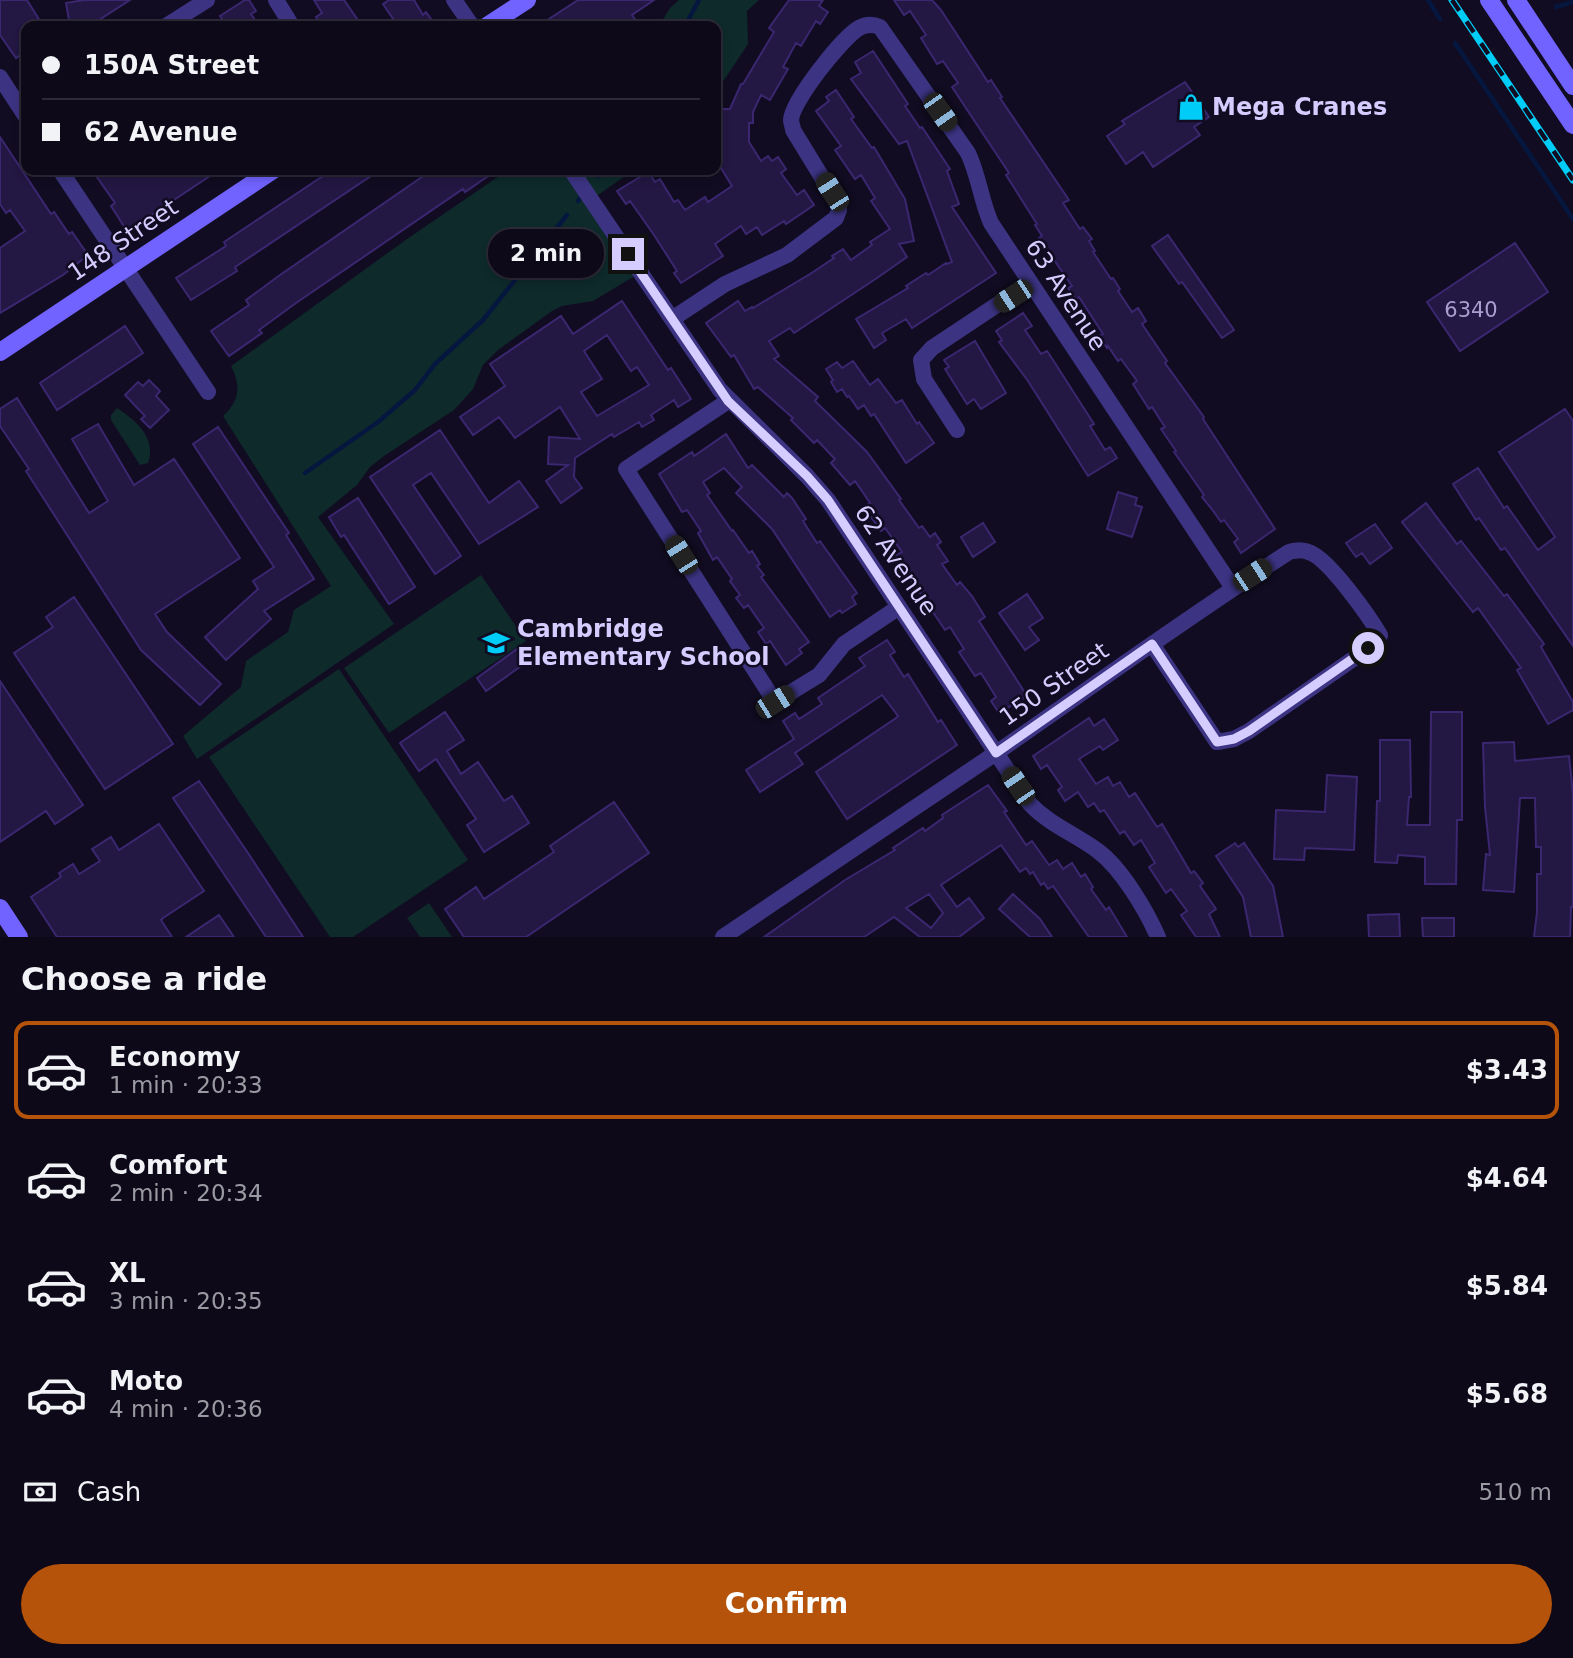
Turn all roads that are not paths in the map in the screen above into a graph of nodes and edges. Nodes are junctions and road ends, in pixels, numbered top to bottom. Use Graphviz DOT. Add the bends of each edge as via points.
graph roads {
  1 [pos="207,0"];
  2 [pos="276,0"];
  3 [pos="454,0"];
  4 [pos="527,0"];
  5 [pos="1489,0"];
  6 [pos="1516,0"];
  7 [pos="174,21"];
  8 [pos="289,21"];
  9 [pos="469,21"];
  10 [pos="495,21"];
  11 [pos="0,77"];
  12 [pos="1573,86"];
  13 [pos="21,109"];
  14 [pos="1572,121"];
  15 [pos="63,175"];
  16 [pos="265,175"];
  17 [pos="574,175"];
  18 [pos="125,268"];
  19 [pos="1030,283"];
  20 [pos="672,319"];
  21 [pos="0,352"];
  22 [pos="208,392"];
  23 [pos="728,401"];
  24 [pos="957,430"];
  25 [pos="1233,588"];
  26 [pos="899,607"];
  27 [pos="1152,644"];
  28 [pos="996,753"];
  29 [pos="0,908"];
  30 [pos="19,937"];
  31 [pos="723,937"];
  32 [pos="1158,937"];
  1 -- 7 [label="street"];
  2 -- 8 [label="street"];
  3 -- 9 [label="street"];
  4 -- 10 [label="main road"];
  5 -- 14 [label="main road"];
  6 -- 12 [label="main road"];
  11 -- 13 [label="street"];
  15 -- 18 [label="street"];
  16 -- 18 [label="main road, 148 Street"];
  17 -- 20 [label="street, 62 Avenue"];
  18 -- 21 [label="main road, 148 Street"];
  18 -- 22 [label="street"];
  19 -- 20 [label="street, 63 Avenue" via="991,223 968,153 884,31 874,24 859,28 837,46 800,98 791,120 832,192 839,210 836,218 787,254 725,284"];
  19 -- 24 [label="street" via="921,360 924,379"];
  19 -- 25 [label="street, 63 Avenue"];
  20 -- 23 [label="street, 62 Avenue"];
  23 -- 26 [label="street, 62 Avenue" via="828,500"];
  23 -- 26 [label="street" via="626,469 775,702 819,675 844,644"];
  25 -- 27 [label="street, 150 Street"];
  25 -- 27 [label="street, 150 Street" via="1289,552 1311,552 1343,584 1380,635 1249,731 1217,742"];
  26 -- 28 [label="street, 62 Avenue"];
  27 -- 28 [label="street, 150 Street"];
  28 -- 31 [label="street, 150 Street"];
  28 -- 32 [label="street, 62 Avenue" via="1040,814 1099,852 1114,869"];
  29 -- 30 [label="main road"];
}
